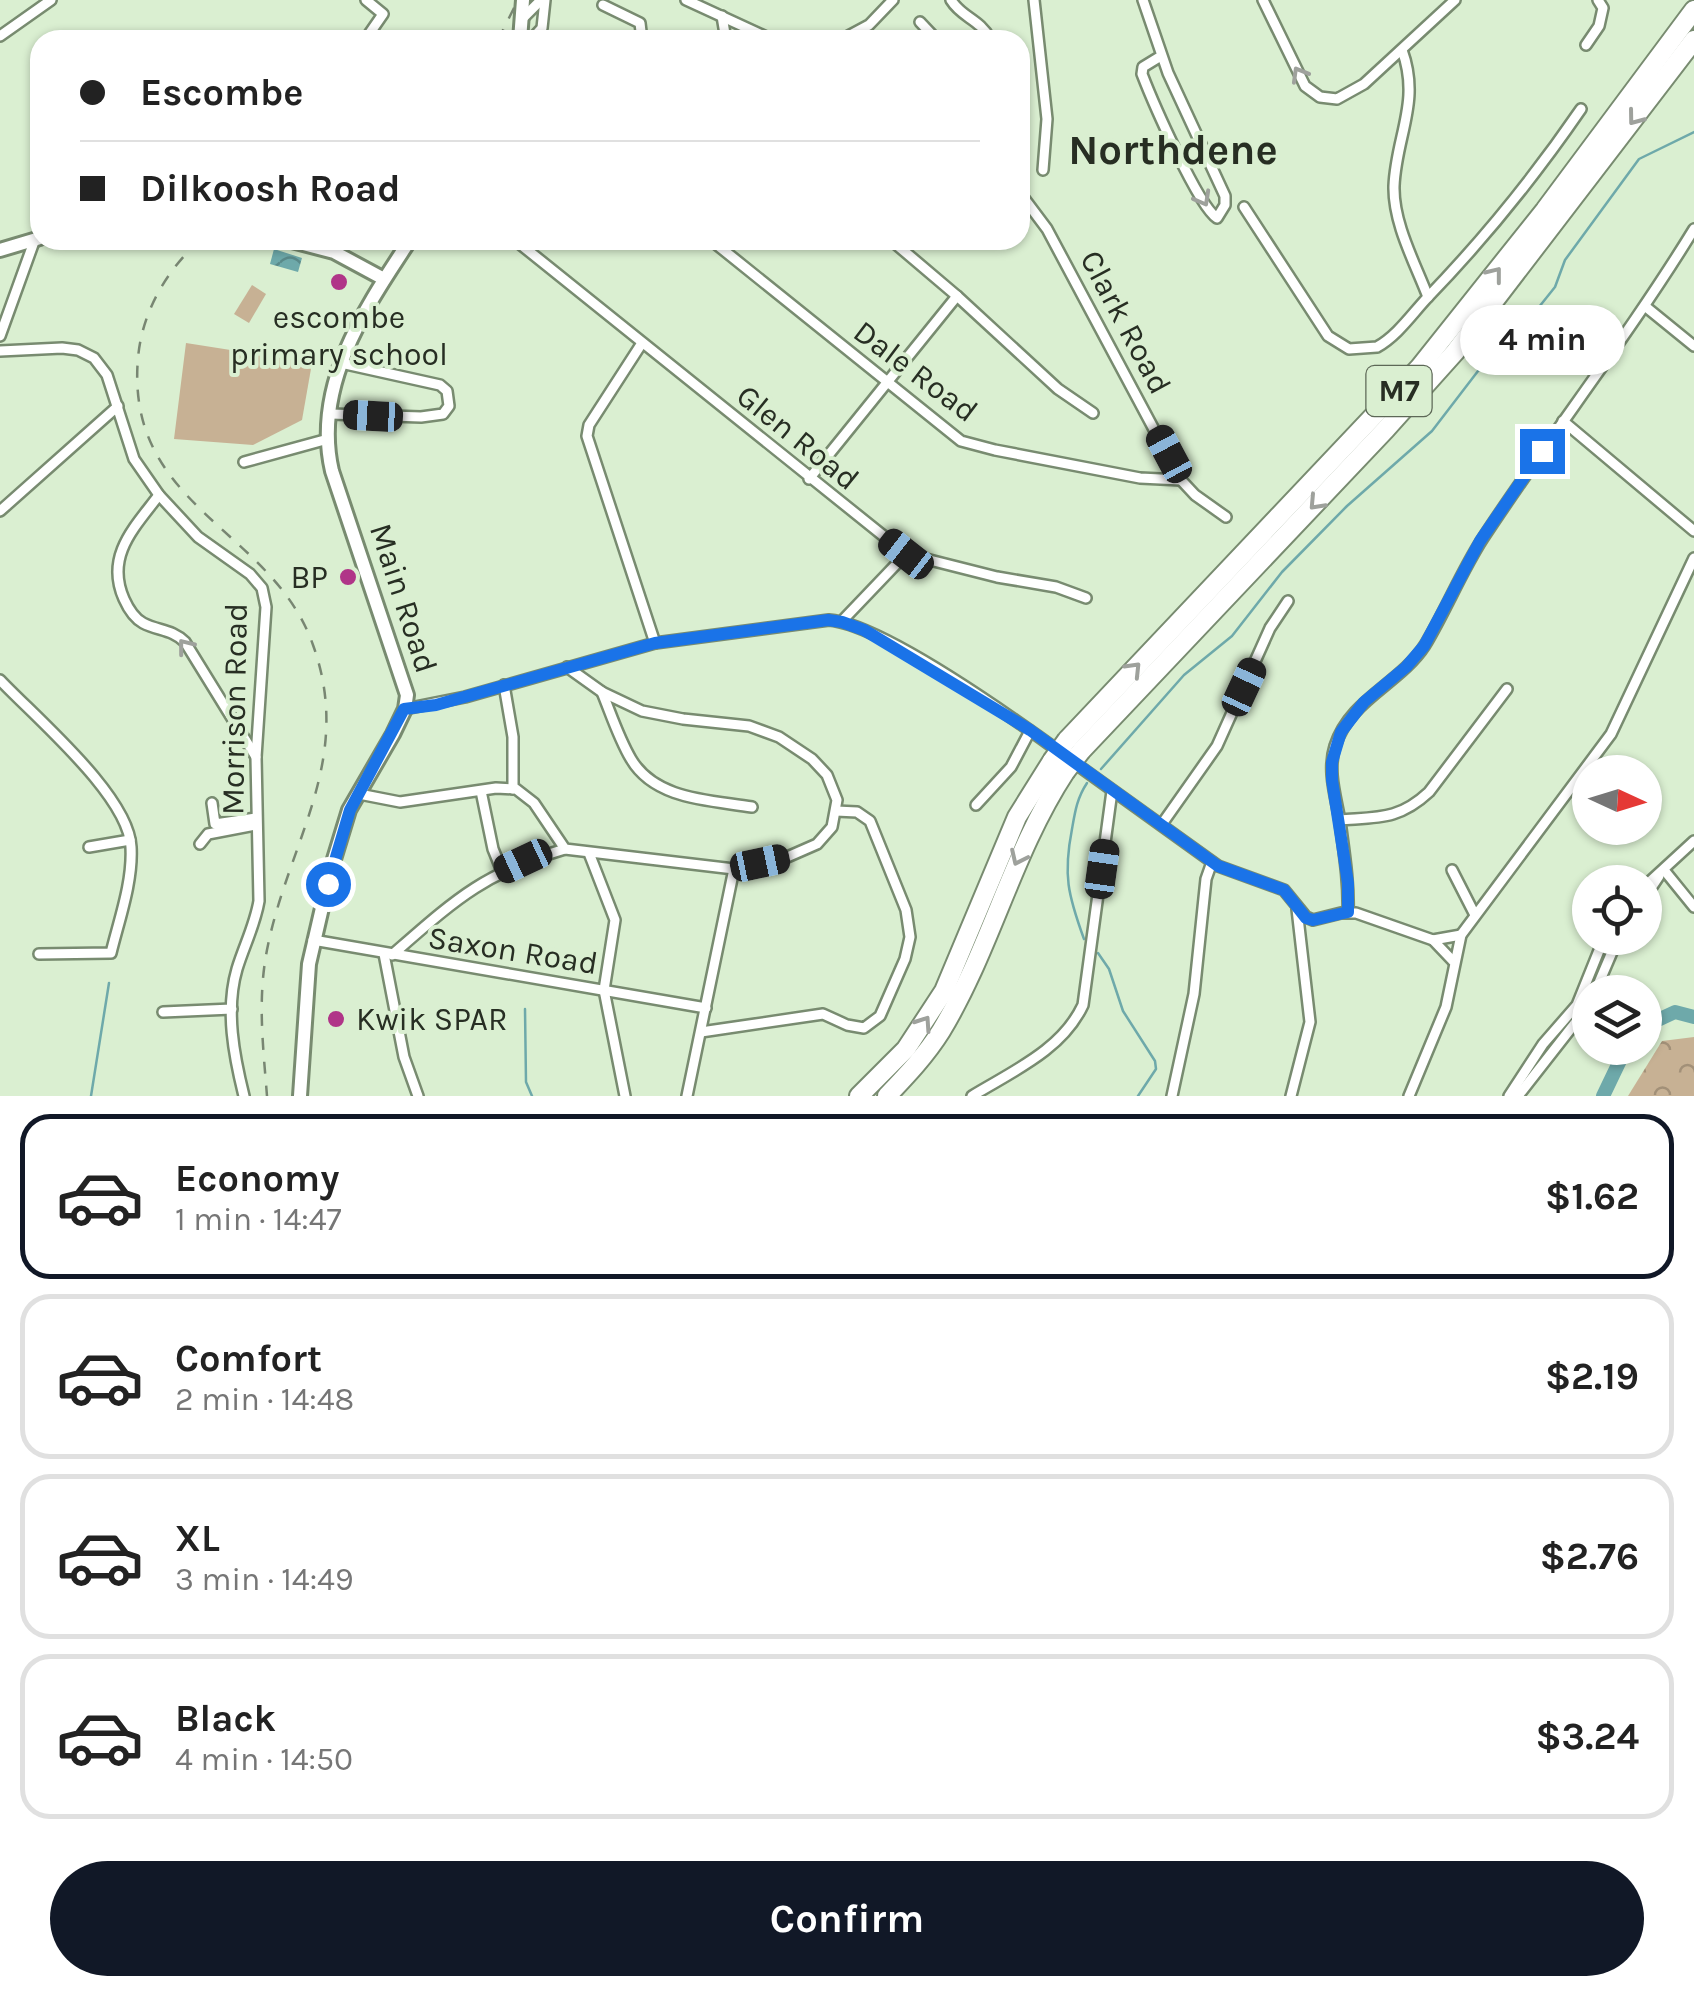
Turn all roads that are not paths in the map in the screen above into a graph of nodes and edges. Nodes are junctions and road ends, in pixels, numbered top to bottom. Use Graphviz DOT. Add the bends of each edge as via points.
graph roads {
  1 [pos="51,0"];
  2 [pos="366,0"];
  3 [pos="523,0"];
  4 [pos="543,0"];
  5 [pos="686,0"];
  6 [pos="893,0"];
  7 [pos="951,0"];
  8 [pos="1034,0"];
  9 [pos="1143,0"];
  10 [pos="1264,0"];
  11 [pos="1456,0"];
  12 [pos="1598,0"];
  13 [pos="603,4"];
  14 [pos="1694,10"];
  15 [pos="722,16"];
  16 [pos="524,18"];
  17 [pos="920,22"];
  18 [pos="372,30"];
  19 [pos="522,30"];
  20 [pos="540,30"];
  21 [pos="641,30"];
  22 [pos="724,30"];
  23 [pos="752,30"];
  24 [pos="860,30"];
  25 [pos="928,30"];
  26 [pos="984,30"];
  27 [pos="0,36"];
  28 [pos="1694,40"];
  29 [pos="1586,45"];
  30 [pos="1402,50"];
  31 [pos="1161,56"];
  32 [pos="1581,110"];
  33 [pos="1042,170"];
  34 [pos="1030,206"];
  35 [pos="1244,208"];
  36 [pos="1694,229"];
  37 [pos="30,240"];
  38 [pos="0,250"];
  39 [pos="32,250"];
  40 [pos="326,250"];
  41 [pos="404,250"];
  42 [pos="527,250"];
  43 [pos="723,250"];
  44 [pos="903,250"];
  45 [pos="384,280"];
  46 [pos="957,296"];
  47 [pos="1428,297"];
  48 [pos="1646,307"];
  49 [pos="0,336"];
  50 [pos="642,343"];
  51 [pos="1694,346"];
  52 [pos="0,351"];
  53 [pos="341,362"];
  54 [pos="887,383"];
  55 [pos="118,406"];
  56 [pos="1093,413"];
  57 [pos="331,414"];
  58 [pos="1562,421"];
  59 [pos="328,440"];
  60 [pos="244,462"];
  61 [pos="810,479"];
  62 [pos="1181,480"];
  63 [pos="158,496"];
  64 [pos="0,510"];
  65 [pos="1226,517"];
  66 [pos="1694,531"];
  67 [pos="906,554"];
  68 [pos="1694,558"];
  69 [pos="1086,598"];
  70 [pos="1288,601"];
  71 [pos="842,622"];
  72 [pos="655,643"];
  73 [pos="566,667"];
  74 [pos="0,680"];
  75 [pos="504,685"];
  76 [pos="1507,689"];
  77 [pos="602,692"];
  78 [pos="404,709"];
  79 [pos="1030,730"];
  80 [pos="1074,746"];
  81 [pos="256,757"];
  82 [pos="1058,766"];
  83 [pos="513,789"];
  84 [pos="481,791"];
  85 [pos="1112,791"];
  86 [pos="359,794"];
  87 [pos="212,803"];
  88 [pos="976,805"];
  89 [pos="752,807"];
  90 [pos="836,811"];
  91 [pos="1340,820"];
  92 [pos="256,822"];
  93 [pos="1162,824"];
  94 [pos="130,840"];
  95 [pos="1694,841"];
  96 [pos="200,844"];
  97 [pos="89,846"];
  98 [pos="565,848"];
  99 [pos="589,852"];
  100 [pos="1212,862"];
  101 [pos="734,869"];
  102 [pos="1452,870"];
  103 [pos="502,871"];
  104 [pos="1662,872"];
  105 [pos="1694,908"];
  106 [pos="1297,909"];
  107 [pos="1348,912"];
  108 [pos="1476,915"];
  109 [pos="1322,919"];
  110 [pos="1461,936"];
  111 [pos="313,940"];
  112 [pos="1432,940"];
  113 [pos="1300,948"];
  114 [pos="39,954"];
  115 [pos="388,955"];
  116 [pos="1597,955"];
  117 [pos="1453,961"];
  118 [pos="604,990"];
  119 [pos="232,1009"];
  120 [pos="164,1012"];
  121 [pos="705,1013"];
  122 [pos="1572,1025"];
  123 [pos="724,1030"];
  124 [pos="701,1032"];
  125 [pos="1515,1093"];
  126 [pos="244,1096"];
  127 [pos="300,1096"];
  128 [pos="418,1096"];
  129 [pos="625,1096"];
  130 [pos="686,1096"];
  131 [pos="860,1096"];
  132 [pos="887,1096"];
  133 [pos="972,1096"];
  134 [pos="1172,1096"];
  135 [pos="1291,1096"];
  136 [pos="1408,1096"];
  1 -- 27 [label="street"];
  2 -- 18 [label="street" via="383,14"];
  3 -- 16 [label="main road"];
  4 -- 16 [label="street"];
  4 -- 20 [label="street"];
  5 -- 15 [label="street"];
  6 -- 24 [label="street"];
  7 -- 26 [label="street"];
  8 -- 33 [label="street" via="1047,119"];
  9 -- 31 [label="street"];
  30 -- 10 [label="street, one-way" via="1356,91 1320,97 1305,86"];
  11 -- 30 [label="street"];
  12 -- 29 [label="street" via="1601,21"];
  13 -- 21 [label="street" via="640,23"];
  80 -- 14 [label="highway, M7, one-way" via="1419,368"];
  15 -- 22 [label="street"];
  15 -- 23 [label="street"];
  16 -- 19 [label="main road"];
  17 -- 25 [label="street"];
  28 -- 80 [label="highway, M7, one-way" via="1456,352 1124,703"];
  30 -- 47 [label="street" via="1411,90 1394,192"];
  31 -- 31 [label="street, one-way" via="1143,68 1145,82 1216,218 1225,196"];
  32 -- 47 [label="street"];
  34 -- 62 [label="street, Clark Road"];
  35 -- 47 [label="street" via="1316,322 1340,345 1378,347"];
  36 -- 48 [label="street"];
  37 -- 38 [label="main road"];
  39 -- 49 [label="street"];
  40 -- 45 [label="main road"];
  41 -- 45 [label="main road, Main Road"];
  42 -- 50 [label="street, Glen Road"];
  43 -- 54 [label="street, Dale Road"];
  44 -- 46 [label="street"];
  45 -- 53 [label="main road, Main Road"];
  46 -- 54 [label="street"];
  46 -- 56 [label="street"];
  48 -- 51 [label="street"];
  48 -- 58 [label="street"];
  50 -- 61 [label="street, Glen Road"];
  50 -- 72 [label="street" via="587,436"];
  52 -- 55 [label="street, Morrison Road" via="86,353 107,376"];
  53 -- 57 [label="main road, Main Road"];
  53 -- 57 [label="street" via="440,385 449,406 443,414 420,416"];
  54 -- 61 [label="street"];
  54 -- 62 [label="street, Dale Road" via="971,445"];
  55 -- 63 [label="street, Morrison Road" via="134,459"];
  55 -- 64 [label="street"];
  57 -- 59 [label="main road, Main Road"];
  58 -- 66 [label="street"];
  58 -- 91 [label="street" via="1480,541 1424,646 1341,732 1332,762"];
  59 -- 60 [label="street"];
  59 -- 78 [label="main road, Main Road" via="332,470 405,685"];
  61 -- 67 [label="street, Glen Road"];
  62 -- 65 [label="street, Clark Road"];
  63 -- 81 [label="street, Morrison Road" via="198,537 250,574 266,596"];
  81 -- 63 [label="street, one-way" via="185,642 140,622 122,595 119,550"];
  67 -- 69 [label="street, Glen Road"];
  67 -- 71 [label="street"];
  68 -- 108 [label="street" via="1611,734"];
  70 -- 93 [label="street" via="1217,746"];
  71 -- 72 [label="street"];
  71 -- 79 [label="street"];
  72 -- 73 [label="street"];
  73 -- 75 [label="street"];
  73 -- 77 [label="street"];
  74 -- 94 [label="street" via="104,790"];
  75 -- 78 [label="street"];
  75 -- 83 [label="street"];
  76 -- 91 [label="street" via="1413,806 1385,817"];
  77 -- 89 [label="street" via="629,756 649,780 669,791"];
  77 -- 90 [label="street" via="660,716 734,723 779,737 827,775"];
  78 -- 86 [label="main road, Main Road"];
  79 -- 85 [label="street"];
  79 -- 88 [label="street" via="1011,767"];
  80 -- 82 [label="highway, M7, bridge"];
  81 -- 92 [label="street, Morrison Road"];
  131 -- 82 [label="highway, M7, one-way" via="906,1048 944,991 1016,817"];
  82 -- 132 [label="highway, M7, one-way" via="962,994 924,1056"];
  83 -- 84 [label="street"];
  83 -- 98 [label="street" via="534,803"];
  84 -- 86 [label="street" via="400,802"];
  84 -- 103 [label="street"];
  85 -- 93 [label="street"];
  85 -- 133 [label="street" via="1083,1005 1075,1023 1044,1052"];
  86 -- 111 [label="main road, Main Road"];
  87 -- 92 [label="street" via="214,824"];
  90 -- 101 [label="street" via="824,837 805,851"];
  90 -- 123 [label="street" via="857,812 870,822 909,926 909,948 880,1016 864,1028 823,1014"];
  91 -- 107 [label="street"];
  92 -- 96 [label="street" via="205,835"];
  92 -- 119 [label="street, Morrison Road" via="259,901 236,970"];
  93 -- 100 [label="street"];
  94 -- 97 [label="street"];
  94 -- 114 [label="street" via="112,954"];
  95 -- 104 [label="street"];
  98 -- 99 [label="street"];
  98 -- 103 [label="street"];
  99 -- 101 [label="street"];
  99 -- 118 [label="street" via="616,928"];
  100 -- 106 [label="street" via="1284,890"];
  100 -- 134 [label="street"];
  101 -- 121 [label="street"];
  102 -- 108 [label="street"];
  103 -- 115 [label="street" via="454,900"];
  104 -- 105 [label="street"];
  106 -- 109 [label="street" via="1306,918"];
  106 -- 113 [label="street"];
  107 -- 109 [label="street"];
  107 -- 112 [label="street"];
  108 -- 110 [label="street"];
  109 -- 113 [label="street"];
  110 -- 112 [label="street"];
  110 -- 117 [label="street"];
  111 -- 115 [label="street, Saxon Road"];
  111 -- 127 [label="main road, Main Road"];
  112 -- 117 [label="street"];
  113 -- 135 [label="street" via="1310,1022"];
  115 -- 118 [label="street, Saxon Road"];
  115 -- 128 [label="street" via="404,1057"];
  116 -- 125 [label="street" via="1577,1006 1543,1044"];
  117 -- 136 [label="street" via="1446,1007"];
  118 -- 121 [label="street, Saxon Road"];
  118 -- 129 [label="street"];
  119 -- 120 [label="street"];
  119 -- 126 [label="street, Morrison Road"];
  121 -- 123 [label="street"];
  121 -- 124 [label="street"];
  122 -- 125 [label="street"];
  123 -- 124 [label="street"];
  124 -- 130 [label="street"];
}
